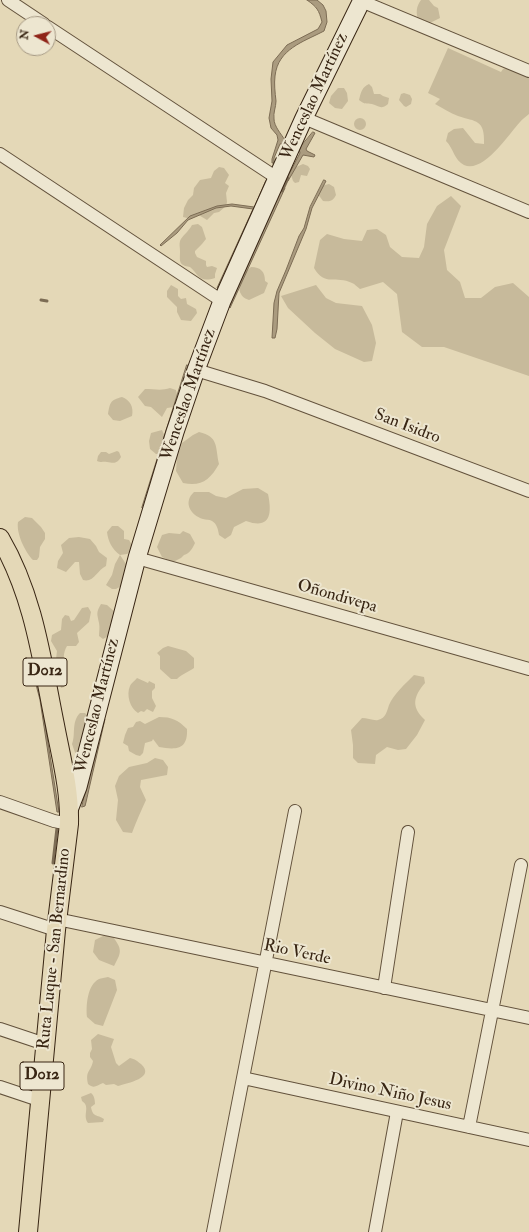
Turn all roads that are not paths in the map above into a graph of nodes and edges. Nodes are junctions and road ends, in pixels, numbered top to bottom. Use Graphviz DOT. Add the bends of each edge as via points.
graph roads {
  1 [pos="8,0"];
  2 [pos="362,1"];
  3 [pos="32,16"];
  4 [pos="56,32"];
  5 [pos="529,71"];
  6 [pos="304,118"];
  7 [pos="0,154"];
  8 [pos="277,178"];
  9 [pos="529,212"];
  10 [pos="222,301"];
  11 [pos="196,370"];
  12 [pos="529,491"];
  13 [pos="0,538"];
  14 [pos="137,558"];
  15 [pos="529,669"];
  16 [pos="0,802"];
  17 [pos="295,811"];
  18 [pos="69,817"];
  19 [pos="408,832"];
  20 [pos="521,865"];
  21 [pos="0,912"];
  22 [pos="57,925"];
  23 [pos="266,964"];
  24 [pos="384,988"];
  25 [pos="493,1010"];
  26 [pos="529,1018"];
  27 [pos="0,1029"];
  28 [pos="45,1044"];
  29 [pos="243,1078"];
  30 [pos="0,1087"];
  31 [pos="39,1100"];
  32 [pos="397,1112"];
  33 [pos="469,1128"];
  34 [pos="529,1140"];
  35 [pos="28,1232"];
  36 [pos="213,1232"];
  37 [pos="374,1232"];
  1 -- 3 [label="street"];
  2 -- 5 [label="street"];
  2 -- 6 [label="main road, Wenceslao Martínez"];
  4 -- 8 [label="street"];
  6 -- 8 [label="main road, Wenceslao Martínez"];
  6 -- 9 [label="street"];
  7 -- 10 [label="street"];
  8 -- 10 [label="main road, Wenceslao Martínez"];
  10 -- 11 [label="main road, Wenceslao Martínez"];
  11 -- 12 [label="street, San Isidro" via="273,394"];
  11 -- 14 [label="main road, Wenceslao Martínez"];
  13 -- 18 [label="main road, D012" via="18,574 35,626 64,775"];
  14 -- 15 [label="street, Oñondivepa"];
  14 -- 18 [label="main road, Wenceslao Martínez"];
  16 -- 18 [label="street" via="54,821"];
  17 -- 23 [label="street"];
  18 -- 22 [label="main road, Ruta Luque - San Bernardino / D012"];
  19 -- 24 [label="street"];
  20 -- 25 [label="street"];
  21 -- 22 [label="street, Rio Verde"];
  22 -- 23 [label="street, Rio Verde"];
  22 -- 28 [label="main road, Ruta Luque - San Bernardino / D012"];
  23 -- 24 [label="street, Rio Verde"];
  23 -- 29 [label="street"];
  24 -- 25 [label="street, Rio Verde"];
  25 -- 26 [label="street, Rio Verde"];
  25 -- 33 [label="street"];
  27 -- 28 [label="street"];
  28 -- 31 [label="main road, Ruta Luque - San Bernardino / D012"];
  29 -- 32 [label="street, Divino Niño Jesus"];
  29 -- 36 [label="street"];
  30 -- 31 [label="street"];
  31 -- 35 [label="main road, Ruta Luque - San Bernardino / D012"];
  32 -- 33 [label="street, Divino Niño Jesus"];
  32 -- 37 [label="street"];
  33 -- 34 [label="street, Divino Niño Jesus"];
}
